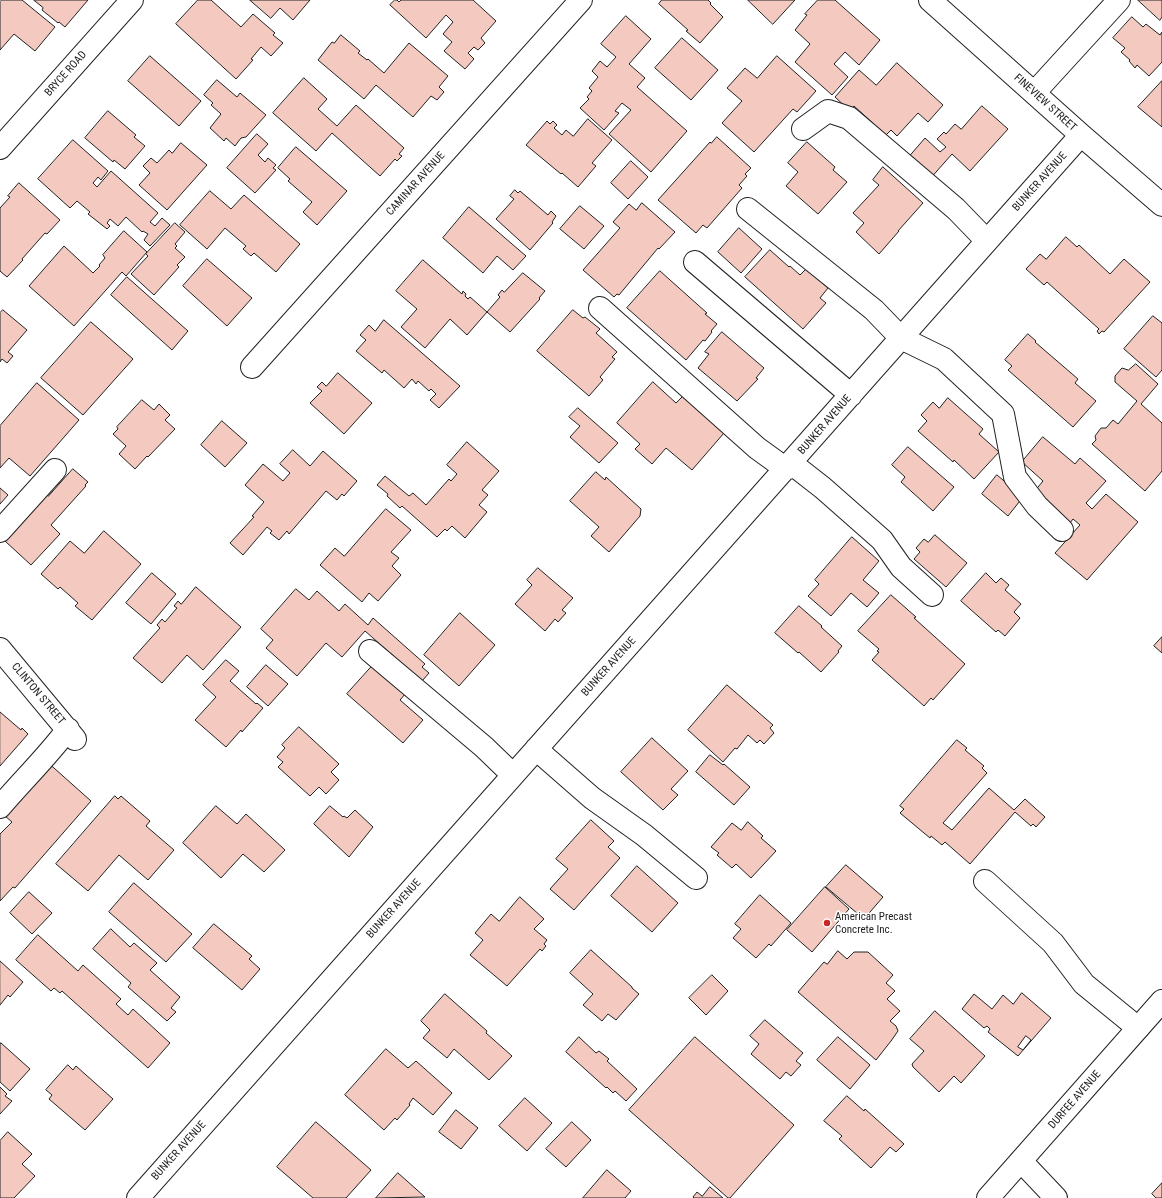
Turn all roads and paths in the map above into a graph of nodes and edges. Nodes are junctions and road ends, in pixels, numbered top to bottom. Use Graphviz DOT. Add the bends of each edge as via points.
graph roads {
  1 [pos="132,0"];
  2 [pos="581,0"];
  3 [pos="930,0"];
  4 [pos="1119,0"];
  5 [pos="1034,93"];
  6 [pos="803,128"];
  7 [pos="1081,136"];
  8 [pos="0,148"];
  9 [pos="1162,205"];
  10 [pos="748,209"];
  11 [pos="987,241"];
  12 [pos="695,262"];
  13 [pos="600,308"];
  14 [pos="901,338"];
  15 [pos="252,367"];
  16 [pos="851,395"];
  17 [pos="788,466"];
  18 [pos="55,470"];
  19 [pos="1062,530"];
  20 [pos="0,532"];
  21 [pos="932,595"];
  22 [pos="0,649"];
  23 [pos="370,651"];
  24 [pos="536,749"];
  25 [pos="513,775"];
  26 [pos="0,807"];
  27 [pos="696,878"];
  28 [pos="985,881"];
  29 [pos="1162,1001"];
  30 [pos="1138,1028"];
  31 [pos="1021,1161"];
  32 [pos="138,1198"];
  33 [pos="988,1198"];
  34 [pos="1056,1198"];
  1 -- 8 [label="street, BRYCE ROAD"];
  2 -- 15 [label="street, CAMINAR AVENUE"];
  3 -- 5 [label="street, FINEVIEW STREET"];
  4 -- 5 [label="street"];
  5 -- 7 [label="street, FINEVIEW STREET"];
  6 -- 11 [label="street" via="828,111 849,118 956,209"];
  7 -- 9 [label="street, FINEVIEW STREET"];
  7 -- 11 [label="street, BUNKER AVENUE"];
  10 -- 14 [label="street" via="874,310"];
  11 -- 14 [label="street, BUNKER AVENUE"];
  12 -- 16 [label="street"];
  13 -- 17 [label="street" via="757,448"];
  14 -- 16 [label="street, BUNKER AVENUE"];
  14 -- 19 [label="street" via="944,359 1003,414 1015,477 1037,506"];
  16 -- 17 [label="street, BUNKER AVENUE"];
  17 -- 21 [label="street" via="824,488 882,540 901,566"];
  17 -- 24 [label="street, BUNKER AVENUE"];
  18 -- 20 [label="street"];
  22 -- 26 [label="street, CLINTON STREET" via="71,734 51,751"];
  23 -- 25 [label="street" via="484,747"];
  24 -- 25 [label="street, BUNKER AVENUE"];
  24 -- 27 [label="street" via="592,798 644,835"];
  25 -- 32 [label="street, BUNKER AVENUE"];
  28 -- 30 [label="street" via="1052,943 1084,984"];
  29 -- 30 [label="street, DURFEE AVENUE"];
  30 -- 31 [label="street, DURFEE AVENUE"];
  31 -- 33 [label="street, DURFEE AVENUE"];
  31 -- 34 [label="street"];
}
